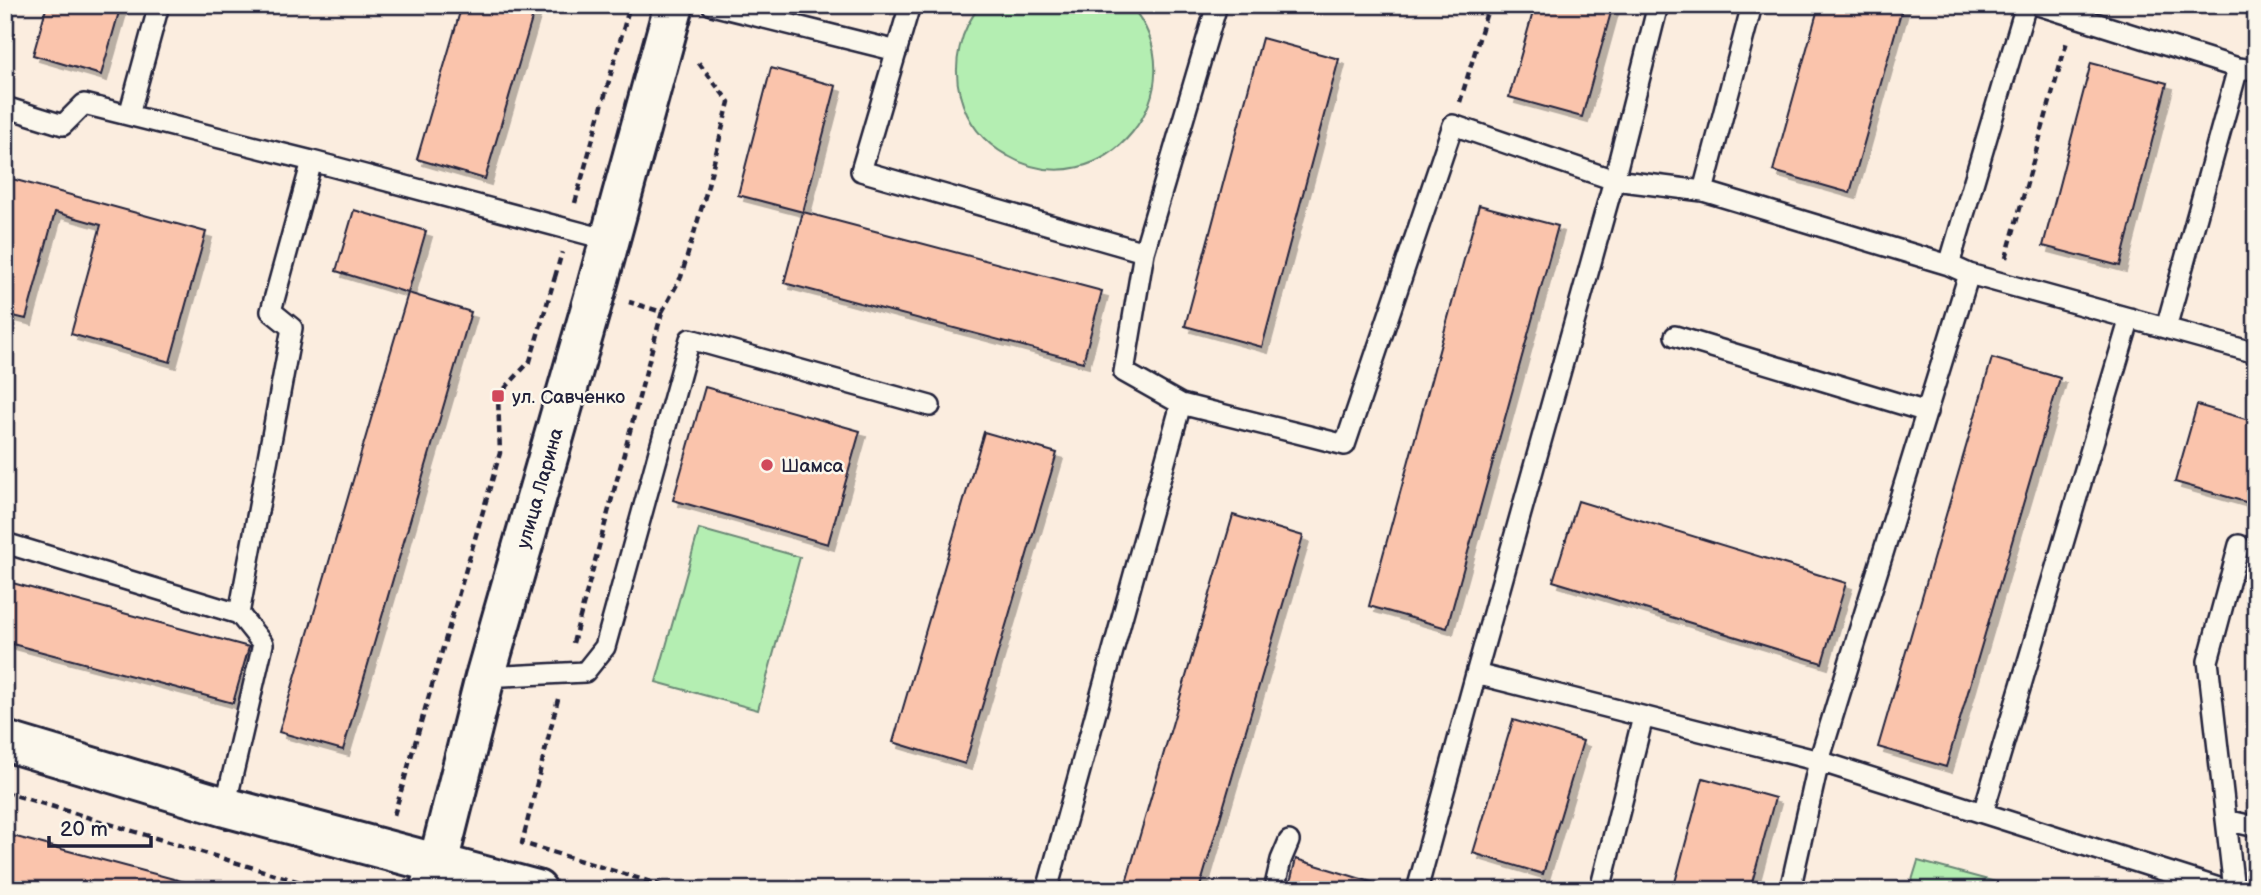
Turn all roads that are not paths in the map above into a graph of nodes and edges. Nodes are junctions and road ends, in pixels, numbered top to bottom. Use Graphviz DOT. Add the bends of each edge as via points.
graph roads {
  1 [pos="159,5"];
  2 [pos="674,5"];
  3 [pos="910,5"];
  4 [pos="1217,5"];
  5 [pos="1658,5"];
  6 [pos="1752,5"];
  7 [pos="2026,5"];
  8 [pos="2038,5"];
  9 [pos="713,6"];
  10 [pos="897,51"];
  11 [pos="2247,69"];
  12 [pos="5,107"];
  13 [pos="129,115"];
  14 [pos="312,161"];
  15 [pos="1614,180"];
  16 [pos="1703,191"];
  17 [pos="609,240"];
  18 [pos="1143,252"];
  19 [pos="1949,265"];
  20 [pos="1969,274"];
  21 [pos="2130,318"];
  22 [pos="2166,328"];
  23 [pos="1675,336"];
  24 [pos="2256,353"];
  25 [pos="1181,404"];
  26 [pos="930,406"];
  27 [pos="1927,412"];
  28 [pos="5,543"];
  29 [pos="2239,545"];
  30 [pos="239,614"];
  31 [pos="1476,674"];
  32 [pos="485,677"];
  33 [pos="1643,717"];
  34 [pos="5,741"];
  35 [pos="1819,761"];
  36 [pos="225,807"];
  37 [pos="1983,813"];
  38 [pos="2226,820"];
  39 [pos="2256,827"];
  40 [pos="1289,841"];
  41 [pos="433,876"];
  42 [pos="537,890"];
  43 [pos="1047,890"];
  44 [pos="1274,890"];
  45 [pos="1417,890"];
  46 [pos="1600,890"];
  47 [pos="1790,890"];
  48 [pos="2225,890"];
  49 [pos="2234,890"];
  1 -- 13 [label="lane"];
  2 -- 17 [label="main road, улица Ларина"];
  3 -- 10 [label="lane"];
  4 -- 18 [label="lane"];
  5 -- 15 [label="lane"];
  6 -- 16 [label="lane"];
  7 -- 19 [label="lane"];
  8 -- 11 [label="lane"];
  9 -- 10 [label="lane"];
  10 -- 18 [label="lane" via="861,171"];
  11 -- 22 [label="lane"];
  12 -- 13 [label="lane" via="63,125 84,104"];
  13 -- 14 [label="lane"];
  14 -- 17 [label="lane"];
  14 -- 30 [label="lane" via="271,311 292,328"];
  15 -- 16 [label="lane"];
  15 -- 25 [label="lane" via="1453,125 1345,445"];
  15 -- 31 [label="lane"];
  16 -- 19 [label="lane"];
  17 -- 32 [label="main road, улица Ларина"];
  18 -- 25 [label="lane" via="1124,372"];
  19 -- 20 [label="lane"];
  20 -- 21 [label="lane"];
  20 -- 27 [label="lane"];
  21 -- 22 [label="lane"];
  21 -- 37 [label="lane"];
  22 -- 24 [label="lane"];
  23 -- 27 [label="lane"];
  25 -- 43 [label="lane"];
  26 -- 32 [label="lane" via="690,339 605,647 585,672"];
  27 -- 35 [label="lane"];
  28 -- 30 [label="lane"];
  29 -- 38 [label="lane" via="2208,661"];
  30 -- 36 [label="lane" via="262,644"];
  31 -- 33 [label="lane"];
  31 -- 45 [label="lane"];
  32 -- 41 [label="main road, улица Ларина"];
  33 -- 35 [label="lane"];
  33 -- 46 [label="lane"];
  34 -- 36 [label="main road"];
  35 -- 37 [label="lane"];
  35 -- 47 [label="lane"];
  36 -- 41 [label="main road"];
  37 -- 48 [label="lane"];
  38 -- 39 [label="lane"];
  38 -- 49 [label="lane"];
  40 -- 44 [label="lane"];
  41 -- 42 [label="main road"];
}
